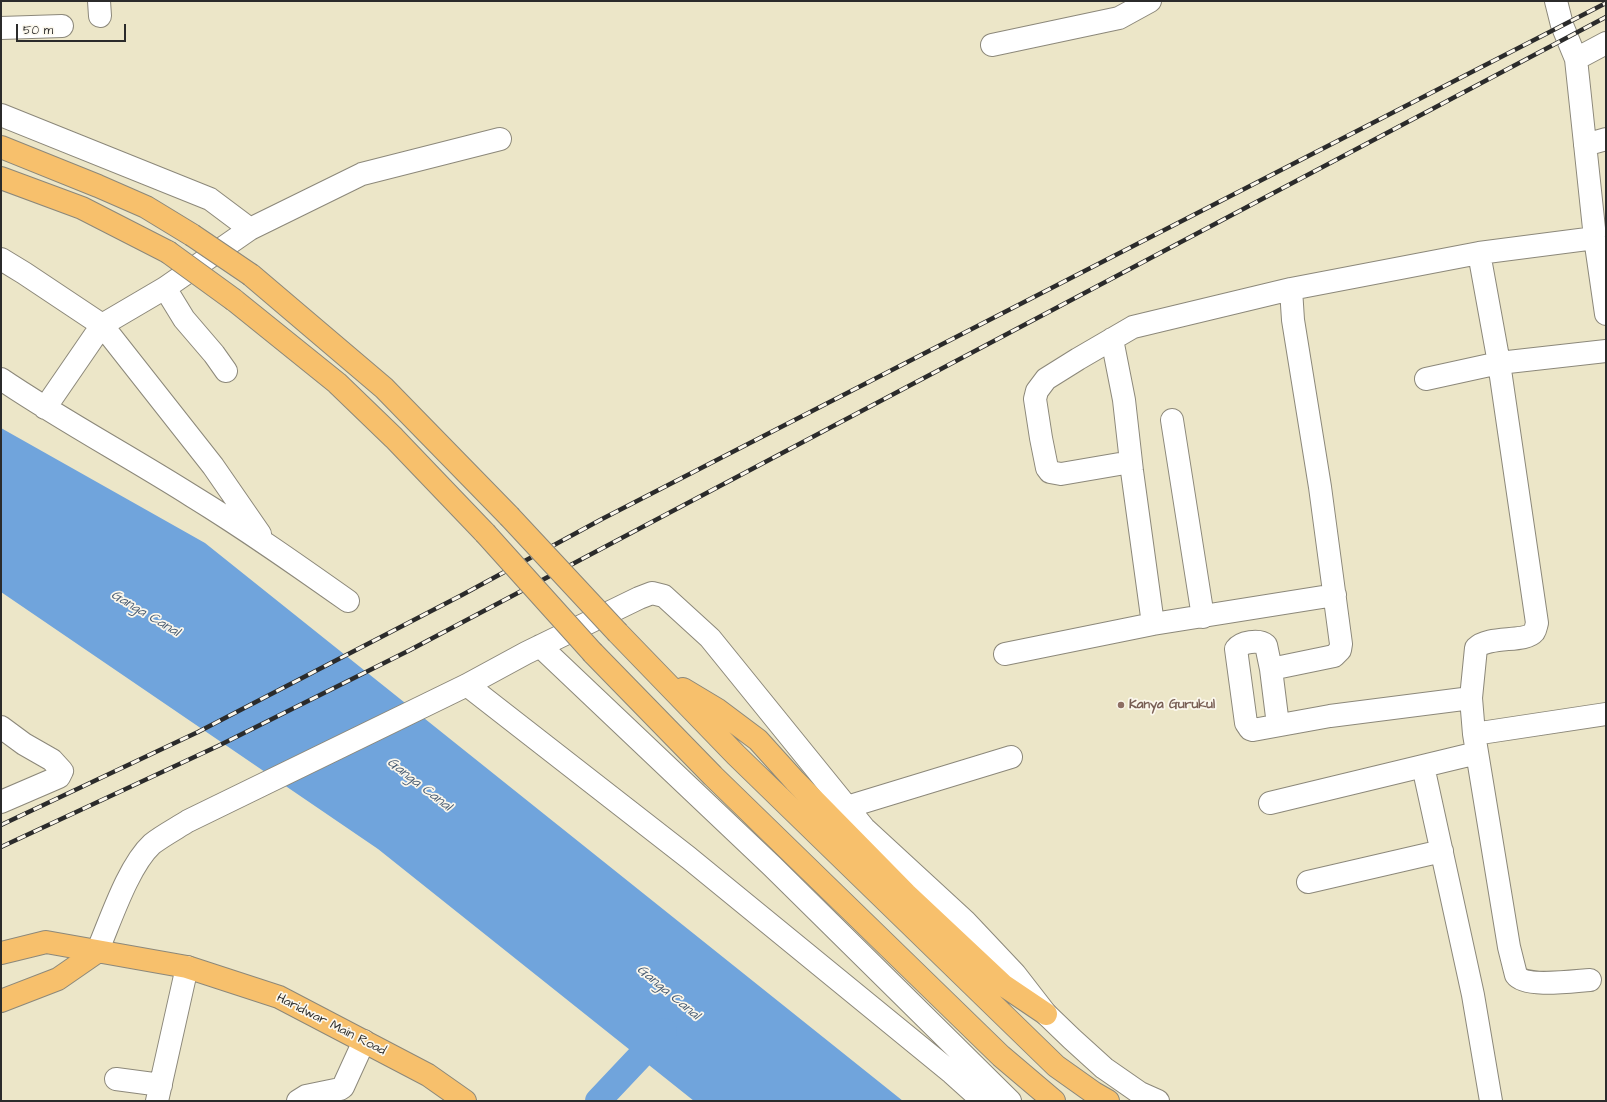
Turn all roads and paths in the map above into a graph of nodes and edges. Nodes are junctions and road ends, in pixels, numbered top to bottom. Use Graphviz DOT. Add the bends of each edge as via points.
graph roads {
  1 [pos="1150,1"];
  2 [pos="1556,1"];
  3 [pos="1115,9"];
  4 [pos="62,26"];
  5 [pos="1,28"];
  6 [pos="1606,43"];
  7 [pos="992,45"];
  8 [pos="1576,59"];
  9 [pos="1,115"];
  10 [pos="500,139"];
  11 [pos="1606,139"];
  12 [pos="1585,145"];
  13 [pos="1,147"];
  14 [pos="1,178"];
  15 [pos="250,229"];
  16 [pos="1595,238"];
  17 [pos="1479,252"];
  18 [pos="1,259"];
  19 [pos="165,288"];
  20 [pos="1291,289"];
  21 [pos="1606,314"];
  22 [pos="102,325"];
  23 [pos="1112,339"];
  24 [pos="1606,352"];
  25 [pos="1498,363"];
  26 [pos="226,371"];
  27 [pos="1,379"];
  28 [pos="1426,379"];
  29 [pos="45,408"];
  30 [pos="1172,420"];
  31 [pos="1131,462"];
  32 [pos="265,542"];
  33 [pos="1334,595"];
  34 [pos="348,601"];
  35 [pos="1203,617"];
  36 [pos="1153,624"];
  37 [pos="540,646"];
  38 [pos="1005,654"];
  39 [pos="1271,669"];
  40 [pos="658,674"];
  41 [pos="460,688"];
  42 [pos="1471,698"];
  43 [pos="1606,714"];
  44 [pos="1278,725"];
  45 [pos="1,727"];
  46 [pos="1476,744"];
  47 [pos="1011,757"];
  48 [pos="1423,766"];
  49 [pos="1,802"];
  50 [pos="1270,803"];
  51 [pos="847,807"];
  52 [pos="1442,851"];
  53 [pos="1308,882"];
  54 [pos="97,952"];
  55 [pos="1,954"];
  56 [pos="187,967"];
  57 [pos="1590,980"];
  58 [pos="1,1001"];
  59 [pos="1046,1014"];
  60 [pos="364,1041"];
  61 [pos="116,1079"];
  62 [pos="159,1093"];
  63 [pos="298,1101"];
  64 [pos="465,1101"];
  65 [pos="983,1101"];
  66 [pos="1010,1101"];
  67 [pos="1054,1101"];
  68 [pos="1108,1101"];
  69 [pos="1158,1101"];
  70 [pos="1491,1101"];
  1 -- 3 [label="street"];
  2 -- 8 [label="street" via="1562,25"];
  3 -- 7 [label="street"];
  4 -- 5 [label="street"];
  6 -- 8 [label="street"];
  8 -- 12 [label="street"];
  9 -- 15 [label="street" via="210,199"];
  10 -- 15 [label="street" via="362,174"];
  11 -- 12 [label="street"];
  12 -- 16 [label="street"];
  13 -- 40 [label="main road, bridge" via="146,207 251,275 384,388"];
  14 -- 67 [label="main road, bridge" via="82,208 168,252 234,300 337,383 485,533 593,653 713,776 1001,1056"];
  15 -- 19 [label="street"];
  16 -- 17 [label="street"];
  16 -- 21 [label="street"];
  17 -- 20 [label="street"];
  17 -- 25 [label="street"];
  18 -- 22 [label="street"];
  19 -- 22 [label="street"];
  19 -- 26 [label="street" via="184,319"];
  20 -- 23 [label="street" via="1133,327"];
  20 -- 33 [label="street" via="1293,320 1320,487"];
  22 -- 29 [label="street"];
  22 -- 32 [label="street" via="213,466"];
  23 -- 31 [label="street" via="1124,400"];
  23 -- 31 [label="street" via="1040,386 1035,399 1041,438 1047,468 1054,474"];
  24 -- 25 [label="street"];
  25 -- 28 [label="street"];
  25 -- 42 [label="street" via="1537,623 1536,630 1530,635 1483,644 1476,648"];
  27 -- 29 [label="street"];
  29 -- 32 [label="street"];
  30 -- 35 [label="street"];
  31 -- 36 [label="street"];
  32 -- 34 [label="street"];
  33 -- 35 [label="street"];
  33 -- 39 [label="street" via="1340,650 1334,656"];
  35 -- 36 [label="street"];
  36 -- 38 [label="street"];
  37 -- 41 [label="street"];
  37 -- 51 [label="street" via="639,598 652,593 664,596 710,638"];
  37 -- 66 [label="street" via="772,866"];
  39 -- 44 [label="street"];
  39 -- 44 [label="street" via="1267,651 1261,641 1239,645 1236,649 1246,725 1253,730"];
  40 -- 59 [label="main road" via="718,710 758,740 906,894 1003,985"];
  40 -- 68 [label="main road" via="736,755 1056,1066"];
  41 -- 54 [label="street" via="188,821 152,844 129,876"];
  41 -- 65 [label="street" via="689,858"];
  42 -- 44 [label="street"];
  42 -- 46 [label="street"];
  43 -- 46 [label="street"];
  45 -- 49 [label="street" via="52,760 62,771 59,777"];
  46 -- 48 [label="street"];
  46 -- 57 [label="street" via="1509,947 1516,975 1524,981"];
  47 -- 51 [label="street"];
  48 -- 50 [label="street"];
  48 -- 52 [label="street"];
  51 -- 59 [label="street" via="864,828 965,921 1015,974"];
  52 -- 53 [label="street"];
  52 -- 70 [label="street" via="1473,995"];
  54 -- 55 [label="main road, Haridwar Main Road" via="46,942"];
  54 -- 56 [label="main road, Haridwar Main Road"];
  54 -- 58 [label="main road" via="58,979"];
  56 -- 60 [label="main road, Haridwar Main Road" via="279,997"];
  56 -- 62 [label="street"];
  59 -- 69 [label="street" via="1104,1068 1140,1093"];
  60 -- 63 [label="street" via="343,1087 306,1096"];
  60 -- 64 [label="main road, Haridwar Main Road" via="428,1076"];
  61 -- 62 [label="street"];
}
